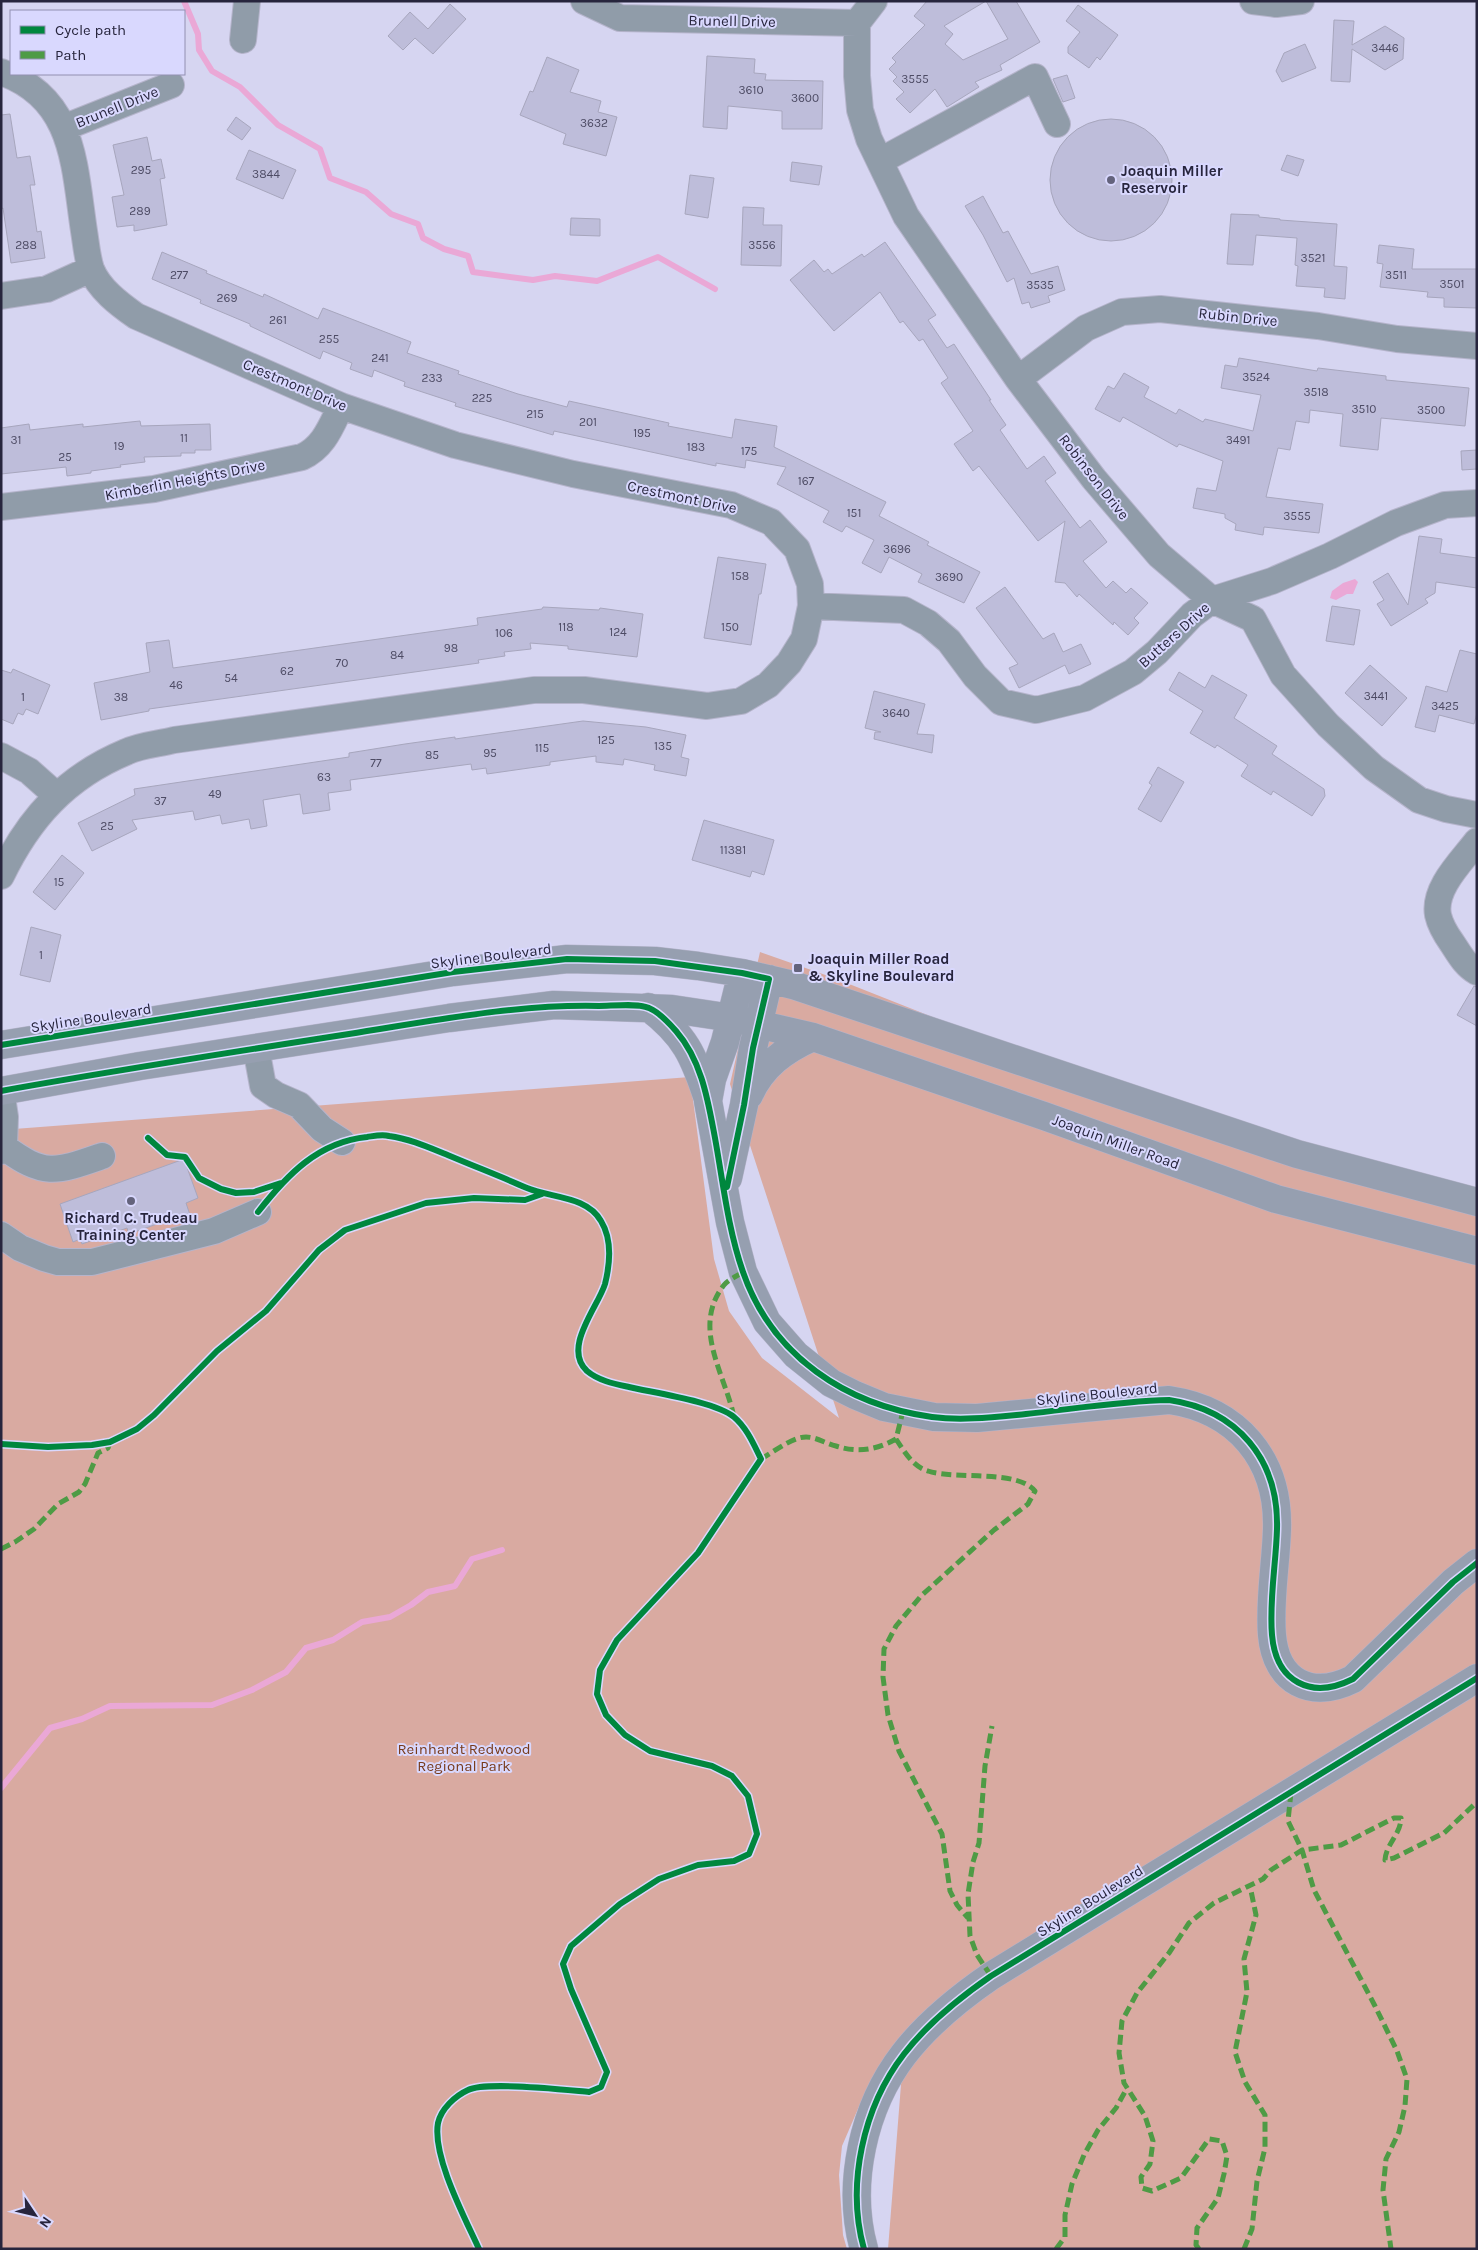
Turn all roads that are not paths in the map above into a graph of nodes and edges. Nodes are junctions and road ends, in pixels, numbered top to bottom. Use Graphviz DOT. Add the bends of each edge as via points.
graph roads {
  1 [pos="247,1"];
  2 [pos="584,1"];
  3 [pos="874,1"];
  4 [pos="1253,1"];
  5 [pos="1301,1"];
  6 [pos="857,23"];
  7 [pos="243,40"];
  8 [pos="1,72"];
  9 [pos="171,85"];
  10 [pos="1057,124"];
  11 [pos="63,128"];
  12 [pos="880,161"];
  13 [pos="91,269"];
  14 [pos="1,296"];
  15 [pos="1477,346"];
  16 [pos="1018,379"];
  17 [pos="341,406"];
  18 [pos="1477,503"];
  19 [pos="1,507"];
  20 [pos="1212,600"];
  21 [pos="811,606"];
  22 [pos="1,756"];
  23 [pos="56,795"];
  24 [pos="1477,815"];
  25 [pos="1477,841"];
  26 [pos="1,876"];
  27 [pos="1477,972"];
  28 [pos="742,973"];
  29 [pos="769,979"];
  30 [pos="648,1007"];
  31 [pos="732,1018"];
  32 [pos="758,1023"];
  33 [pos="813,1037"];
  34 [pos="1,1045"];
  35 [pos="256,1048"];
  36 [pos="1,1091"];
  37 [pos="708,1101"];
  38 [pos="744,1105"];
  39 [pos="342,1142"];
  40 [pos="2,1149"];
  41 [pos="102,1156"];
  42 [pos="726,1194"];
  43 [pos="1477,1202"];
  44 [pos="258,1212"];
  45 [pos="1,1235"];
  46 [pos="1477,1252"];
  47 [pos="1477,1563"];
  48 [pos="1477,1678"];
  49 [pos="864,2249"];
  1 -- 7 [label="street"];
  2 -- 6 [label="street, Brunell Drive" via="620,18"];
  3 -- 6 [label="street"];
  4 -- 5 [label="street" via="1276,4"];
  6 -- 12 [label="street, Robinson Drive" via="860,110"];
  8 -- 11 [label="street, Crestmont Drive" via="17,78 43,96 54,108"];
  9 -- 11 [label="street, Brunell Drive"];
  10 -- 12 [label="street" via="1035,77"];
  11 -- 13 [label="street, Crestmont Drive" via="73,157"];
  12 -- 16 [label="street, Robinson Drive" via="906,216"];
  13 -- 14 [label="street" via="47,289"];
  13 -- 17 [label="street, Crestmont Drive" via="115,301 136,316"];
  15 -- 16 [label="street, Rubin Drive" via="1397,339 1235,316 1141,310 1122,312 1086,328"];
  16 -- 20 [label="street, Robinson Drive" via="1126,518 1159,555"];
  17 -- 19 [label="street, Kimberlin Heights Drive" via="320,445 302,457 154,489"];
  17 -- 21 [label="street, Crestmont Drive" via="455,445 573,474 731,505 771,522 797,549 810,584"];
  18 -- 20 [label="street, Butters Drive" via="1445,505 1396,523 1272,581"];
  20 -- 21 [label="street, Butters Drive" via="1133,672 1085,698 1036,710 1000,702 975,676 949,641 928,623 904,610"];
  20 -- 24 [label="street, Robinson Drive" via="1252,619 1283,675 1328,725 1374,768 1419,800"];
  21 -- 23 [label="street, Crestmont Drive" via="804,639 789,663 768,685 741,702 707,706 584,690 534,690 174,740 127,751 83,774"];
  22 -- 23 [label="street" via="29,771"];
  23 -- 26 [label="street, Crestmont Drive" via="12,853"];
  25 -- 27 [label="street" via="1439,897 1438,916 1467,966"];
  28 -- 29 [label="main road, Skyline Boulevard"];
  28 -- 31 [label="main road, Skyline Boulevard"];
  28 -- 34 [label="main road, Skyline Boulevard" via="655,961 567,959 454,972"];
  29 -- 32 [label="main road, Skyline Boulevard"];
  29 -- 43 [label="main road" via="1297,1154"];
  30 -- 31 [label="main road" via="706,1012"];
  30 -- 35 [label="main road" via="554,1005"];
  30 -- 37 [label="main road" via="684,1041"];
  31 -- 32 [label="main road"];
  31 -- 37 [label="main road, Skyline Boulevard"];
  32 -- 33 [label="main road, Joaquin Miller Road"];
  32 -- 38 [label="main road, Skyline Boulevard"];
  33 -- 38 [label="main road" via="774,1059 763,1071"];
  33 -- 46 [label="main road, Joaquin Miller Road" via="1276,1199"];
  35 -- 36 [label="main road"];
  35 -- 39 [label="street" via="263,1086 299,1105 322,1129"];
  36 -- 40 [label="street" via="5,1117"];
  37 -- 42 [label="main road, Skyline Boulevard"];
  38 -- 42 [label="main road, Skyline Boulevard"];
  40 -- 41 [label="street" via="24,1163 46,1170"];
  42 -- 47 [label="main road, Skyline Boulevard" via="743,1272 767,1322 810,1367 855,1395 884,1407 934,1417 996,1417 1169,1400 1187,1403 1227,1420 1254,1448 1272,1486 1277,1528 1272,1635 1283,1670 1303,1685 1326,1688 1352,1679"];
  44 -- 45 [label="street" via="214,1231 92,1262 58,1262 44,1258 20,1248"];
  48 -- 49 [label="main road, Skyline Boulevard" via="991,1976 965,1993 923,2032 903,2056 880,2093 863,2146 857,2193"];
}
